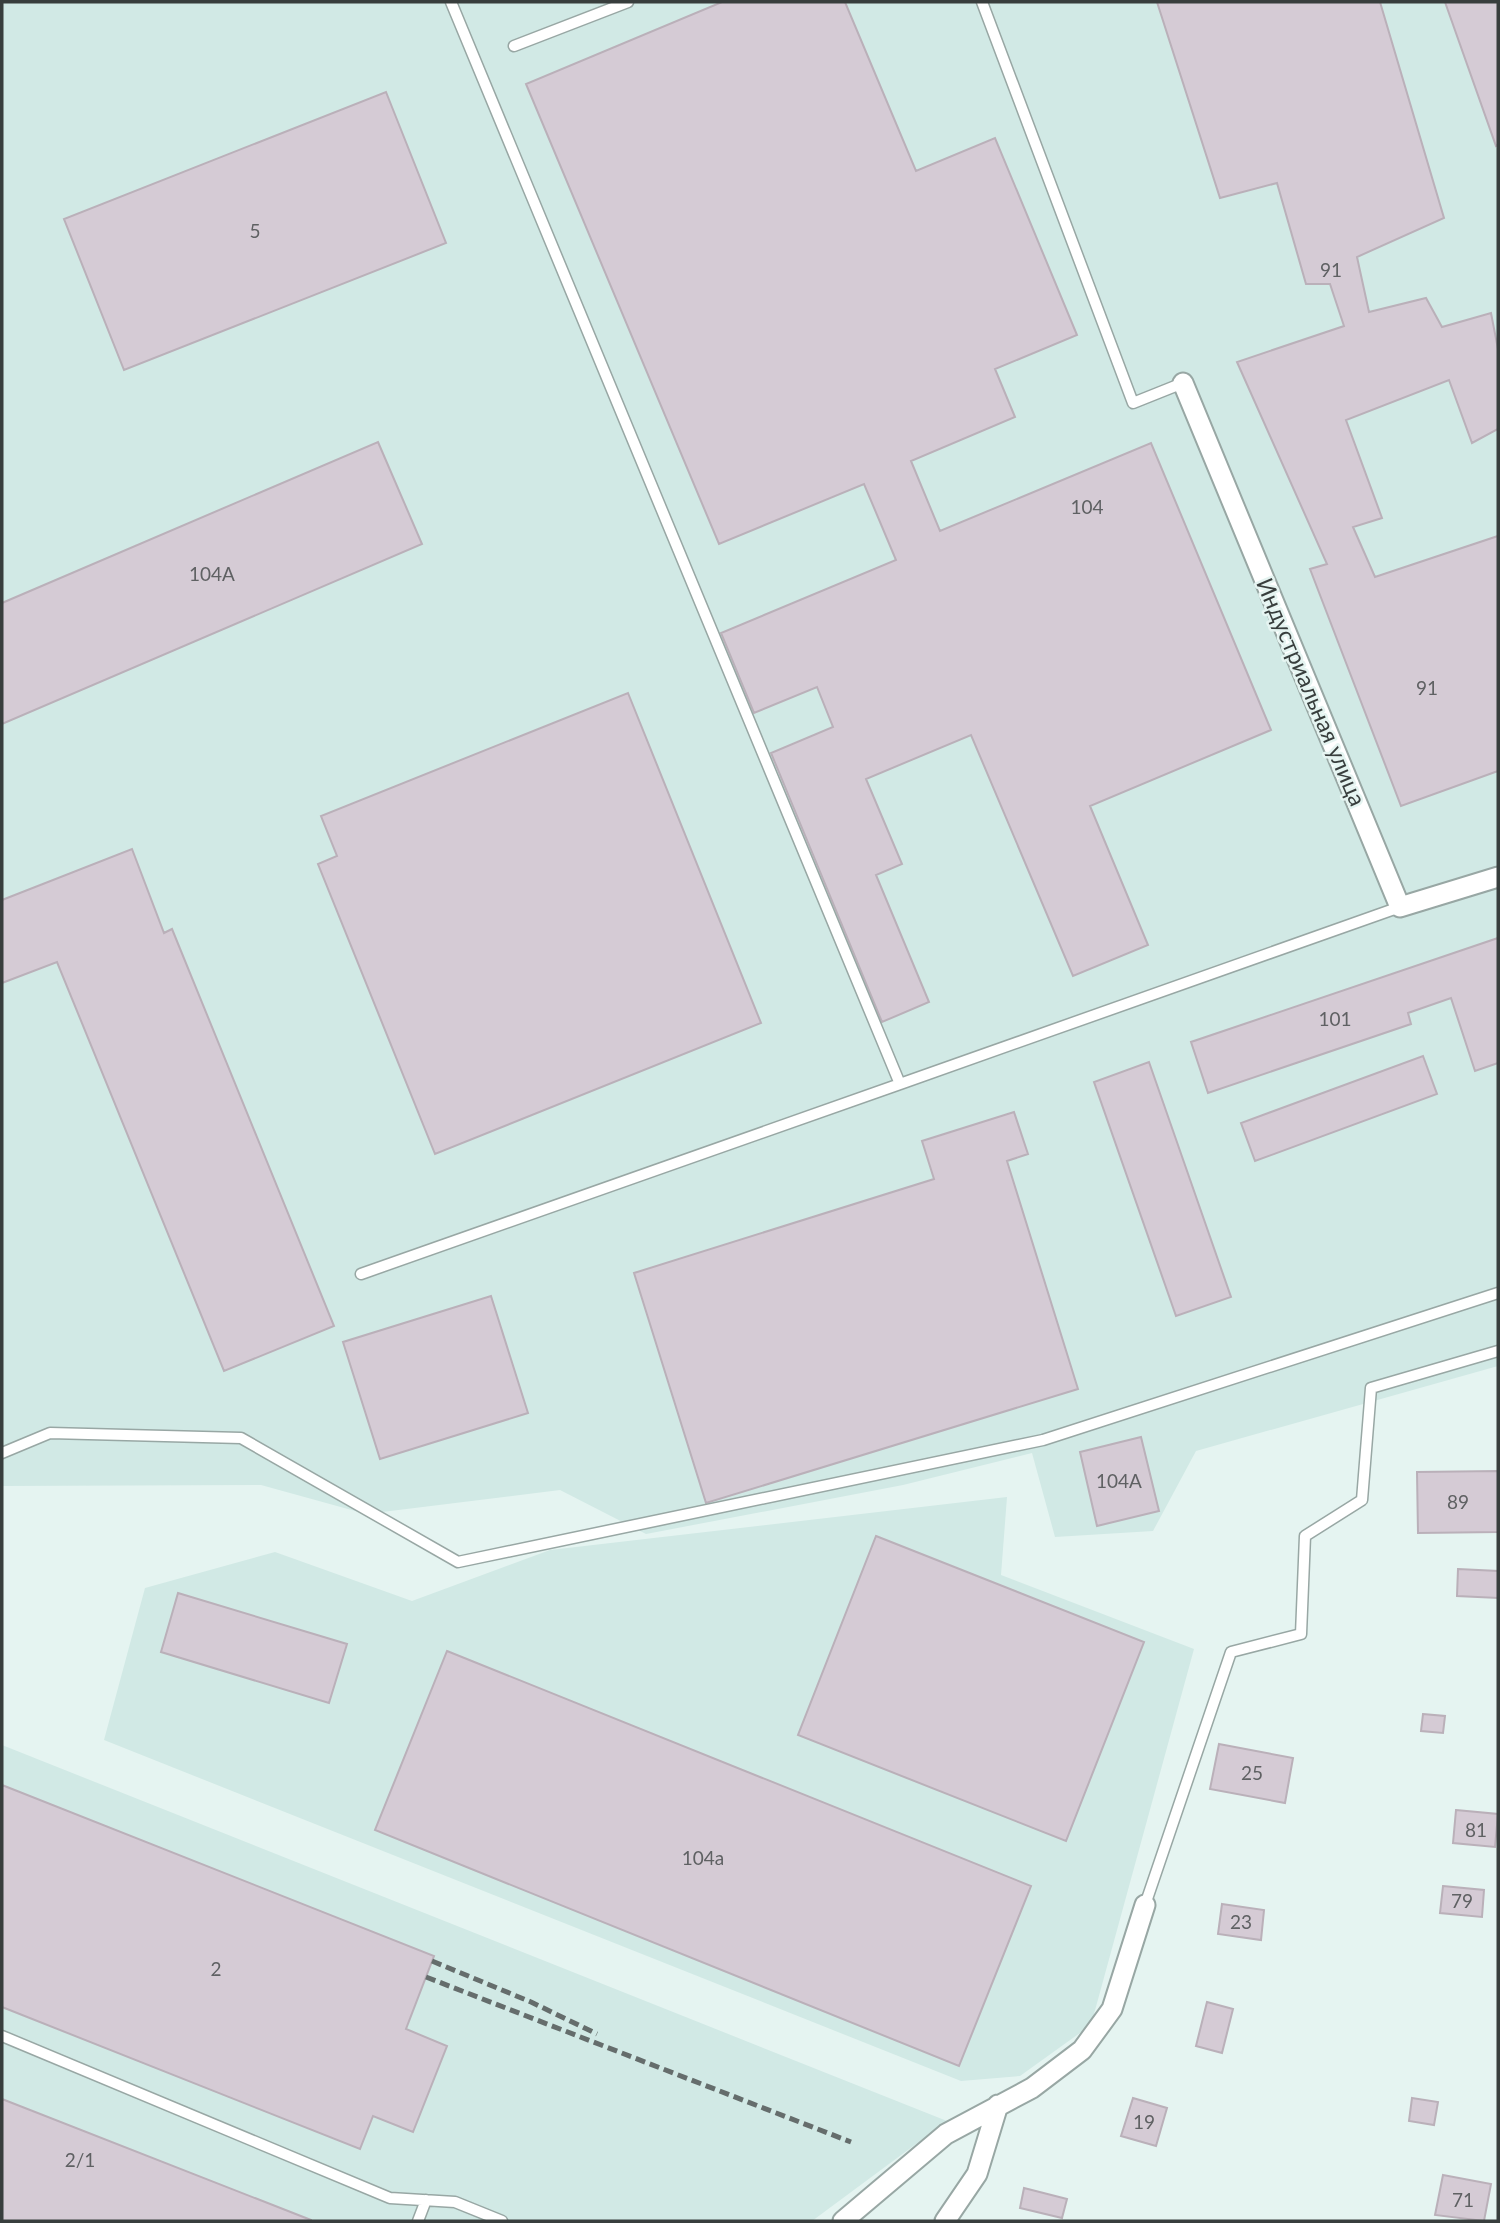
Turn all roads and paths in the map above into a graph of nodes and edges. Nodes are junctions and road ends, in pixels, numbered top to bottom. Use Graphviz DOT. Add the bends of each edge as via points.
graph roads {
  1 [pos="451,2"];
  2 [pos="628,2"];
  3 [pos="982,2"];
  4 [pos="514,46"];
  5 [pos="1183,383"];
  6 [pos="1498,877"];
  7 [pos="1401,907"];
  8 [pos="900,1084"];
  9 [pos="361,1274"];
  10 [pos="1498,1293"];
  11 [pos="1498,1351"];
  12 [pos="2,1453"];
  13 [pos="1145,1905"];
  14 [pos="2,2036"];
  15 [pos="998,2105"];
  16 [pos="426,2200"];
  17 [pos="418,2221"];
  18 [pos="502,2221"];
  19 [pos="843,2221"];
  20 [pos="945,2221"];
  1 -- 8 [label="lane"];
  2 -- 4 [label="lane"];
  3 -- 5 [label="lane" via="1133,403"];
  5 -- 7 [label="street, Индустриальная улица"];
  6 -- 7 [label="street"];
  7 -- 8 [label="lane"];
  8 -- 9 [label="lane"];
  10 -- 12 [label="lane" via="1043,1440 458,1562 241,1438 50,1433"];
  11 -- 13 [label="lane" via="1371,1388 1362,1500 1305,1536 1301,1634 1231,1652"];
  13 -- 15 [label="street" via="1105,2022 1082,2050 1049,2077"];
  14 -- 16 [label="lane" via="390,2198"];
  15 -- 19 [label="street" via="946,2134"];
  15 -- 20 [label="street" via="977,2174"];
  16 -- 17 [label="lane"];
  16 -- 18 [label="lane" via="455,2202"];
}
